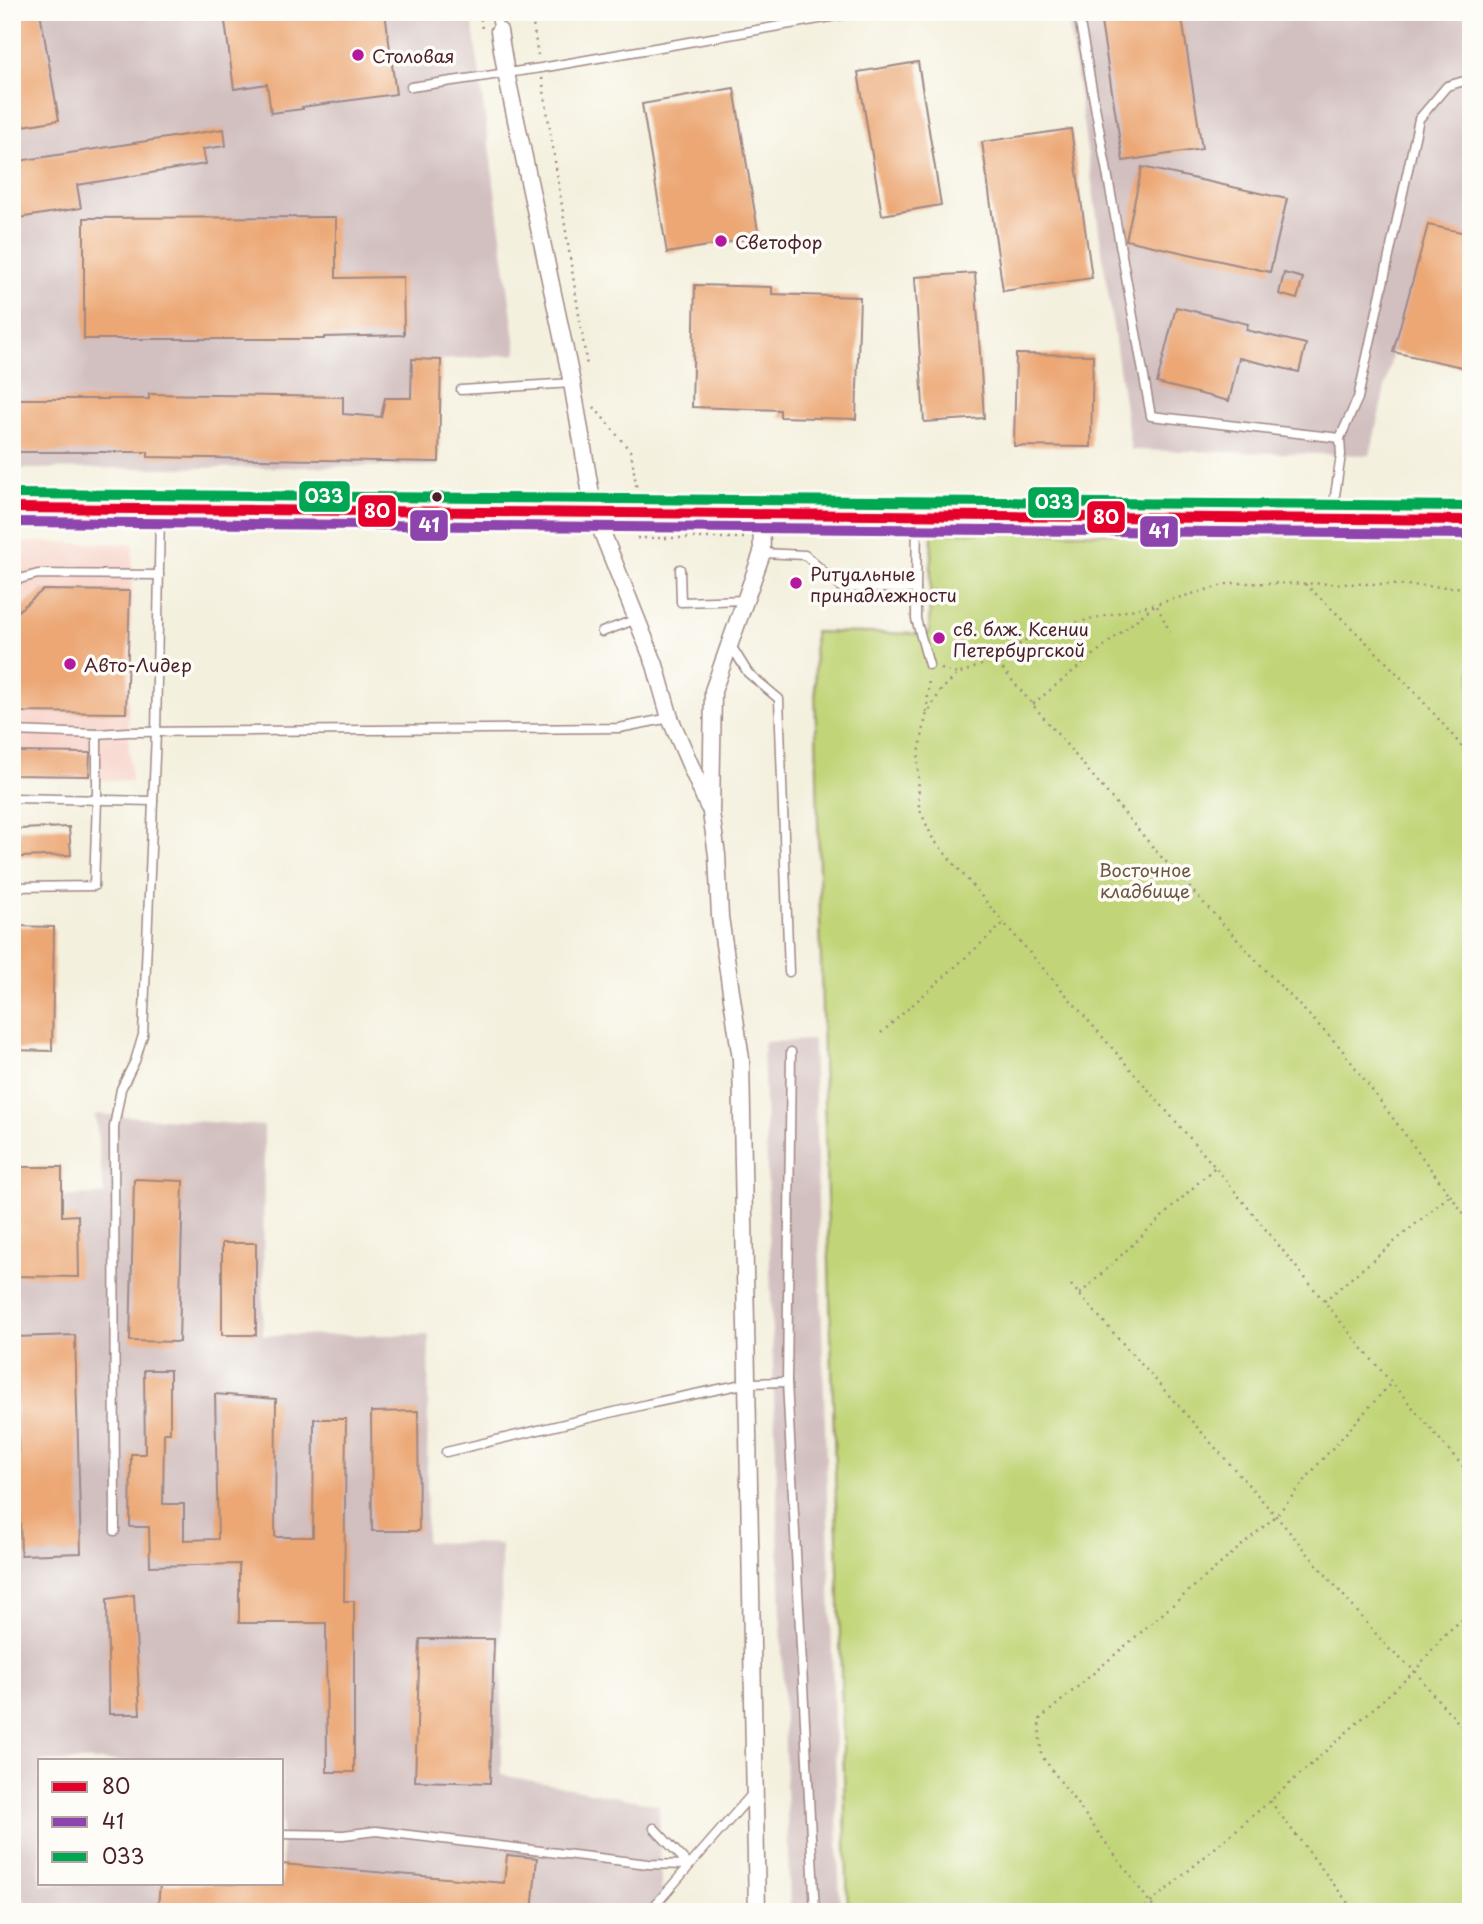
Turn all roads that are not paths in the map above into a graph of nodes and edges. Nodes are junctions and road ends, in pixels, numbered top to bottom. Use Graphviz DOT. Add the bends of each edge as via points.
graph roads {
  1 [pos="495,12"];
  2 [pos="859,12"];
  3 [pos="1078,12"];
  4 [pos="499,31"];
  5 [pos="506,73"];
  6 [pos="1471,79"];
  7 [pos="411,86"];
  8 [pos="572,383"];
  9 [pos="461,390"];
  10 [pos="1340,438"];
  11 [pos="12,508"];
  12 [pos="594,512"];
  13 [pos="917,516"];
  14 [pos="1331,519"];
  15 [pos="1471,520"];
  16 [pos="160,521"];
  17 [pos="761,535"];
  18 [pos="680,569"];
  19 [pos="159,575"];
  20 [pos="12,581"];
  21 [pos="916,589"];
  22 [pos="746,600"];
  23 [pos="637,619"];
  24 [pos="602,632"];
  25 [pos="730,644"];
  26 [pos="929,665"];
  27 [pos="670,718"];
  28 [pos="12,731"];
  29 [pos="156,733"];
  30 [pos="97,734"];
  31 [pos="12,798"];
  32 [pos="97,800"];
  33 [pos="153,800"];
  34 [pos="710,813"];
  35 [pos="12,887"];
  36 [pos="789,972"];
  37 [pos="791,1052"];
  38 [pos="787,1382"];
  39 [pos="748,1383"];
  40 [pos="446,1452"];
  41 [pos="115,1531"];
  42 [pos="754,1791"];
  43 [pos="654,1828"];
  44 [pos="284,1834"];
  45 [pos="689,1865"];
  46 [pos="649,1912"];
  47 [pos="757,1912"];
  48 [pos="815,1912"];
  1 -- 4 [label="lane"];
  2 -- 5 [label="lane"];
  3 -- 10 [label="lane" via="1151,416"];
  4 -- 5 [label="street"];
  5 -- 7 [label="lane"];
  5 -- 8 [label="street"];
  6 -- 10 [label="lane" via="1447,86 1419,119 1358,398"];
  8 -- 9 [label="lane"];
  8 -- 12 [label="street"];
  10 -- 14 [label="lane"];
  11 -- 16 [label="main road"];
  12 -- 16 [label="main road"];
  12 -- 17 [label="main road"];
  12 -- 23 [label="street"];
  13 -- 14 [label="main road"];
  13 -- 17 [label="main road"];
  13 -- 21 [label="lane"];
  14 -- 15 [label="main road"];
  16 -- 19 [label="lane"];
  17 -- 21 [label="lane" via="805,555 841,587"];
  17 -- 22 [label="street"];
  18 -- 22 [label="lane" via="681,602"];
  19 -- 20 [label="lane" via="38,574"];
  19 -- 29 [label="lane"];
  21 -- 26 [label="lane" via="916,619"];
  22 -- 25 [label="street"];
  23 -- 24 [label="lane"];
  23 -- 27 [label="street"];
  25 -- 34 [label="street" via="713,691"];
  25 -- 36 [label="lane" via="748,673 779,699"];
  27 -- 29 [label="lane" via="619,728"];
  27 -- 34 [label="street"];
  28 -- 30 [label="lane"];
  29 -- 30 [label="lane"];
  29 -- 33 [label="lane"];
  30 -- 32 [label="lane"];
  31 -- 32 [label="lane"];
  32 -- 33 [label="lane"];
  32 -- 35 [label="lane" via="94,886"];
  33 -- 41 [label="lane" via="143,1035 121,1089 114,1127"];
  34 -- 39 [label="street" via="741,1059"];
  37 -- 38 [label="lane"];
  38 -- 39 [label="lane"];
  38 -- 48 [label="lane"];
  39 -- 40 [label="lane"];
  39 -- 42 [label="street"];
  42 -- 45 [label="lane"];
  42 -- 47 [label="street"];
  43 -- 45 [label="lane"];
  44 -- 45 [label="lane" via="376,1831"];
  45 -- 46 [label="lane"];
}
